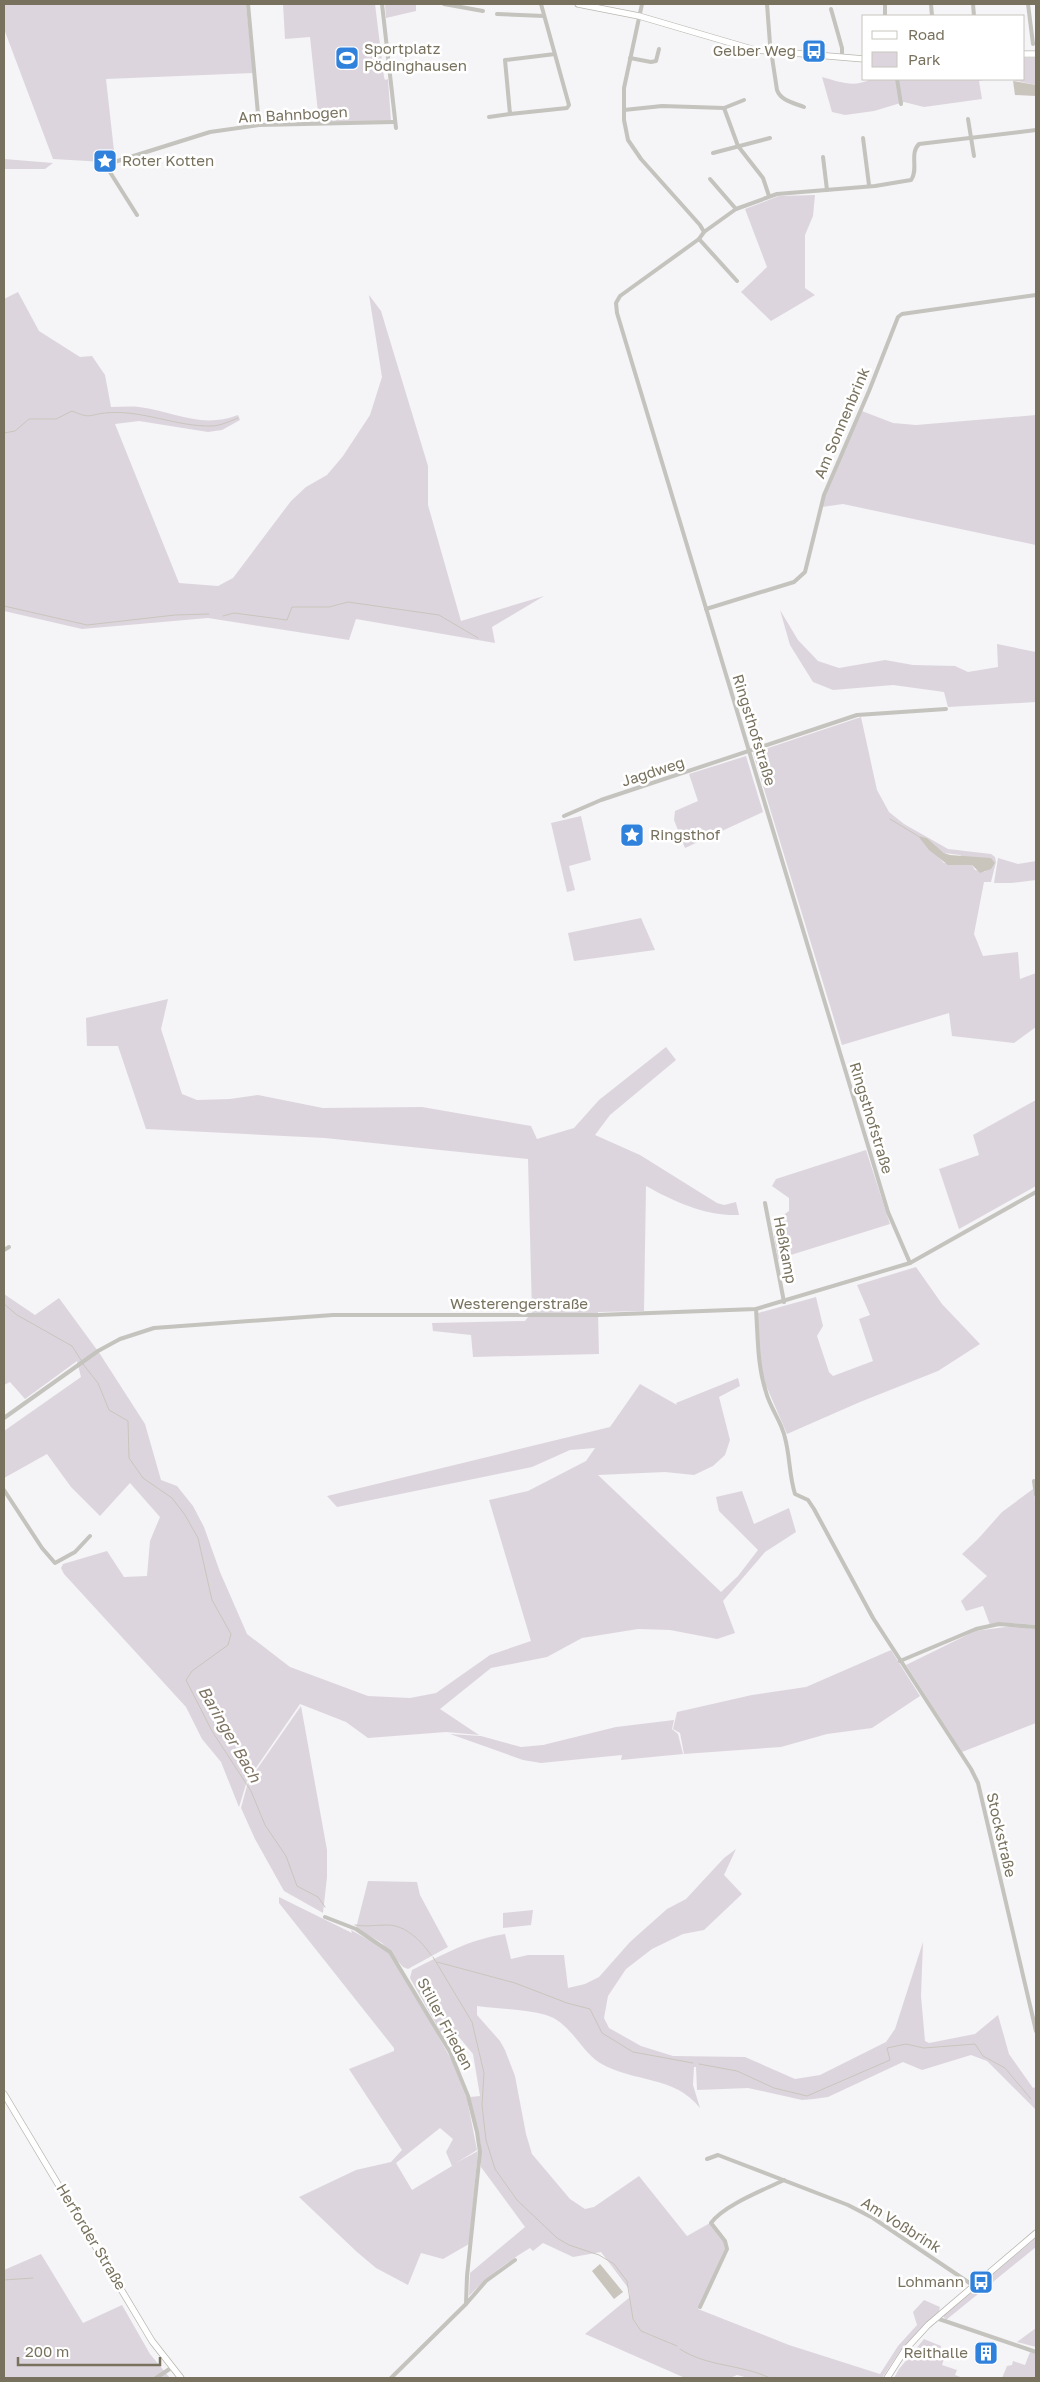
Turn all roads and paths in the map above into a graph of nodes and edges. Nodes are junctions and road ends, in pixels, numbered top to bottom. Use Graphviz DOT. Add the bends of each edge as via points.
graph roads {
  1 [pos="248,4"];
  2 [pos="382,4"];
  3 [pos="444,4"];
  4 [pos="541,4"];
  5 [pos="578,4"];
  6 [pos="642,4"];
  7 [pos="767,4"];
  8 [pos="1028,4"];
  9 [pos="453,5"];
  10 [pos="831,8"];
  11 [pos="483,11"];
  12 [pos="497,14"];
  13 [pos="544,16"];
  14 [pos="639,16"];
  15 [pos="1033,44"];
  16 [pos="658,49"];
  17 [pos="771,52"];
  18 [pos="555,54"];
  19 [pos="842,57"];
  20 [pos="630,58"];
  21 [pos="862,58"];
  22 [pos="897,80"];
  23 [pos="744,100"];
  24 [pos="901,104"];
  25 [pos="804,107"];
  26 [pos="724,108"];
  27 [pos="624,110"];
  28 [pos="510,114"];
  29 [pos="489,117"];
  30 [pos="968,119"];
  31 [pos="394,122"];
  32 [pos="259,125"];
  33 [pos="396,128"];
  34 [pos="1036,130"];
  35 [pos="770,138"];
  36 [pos="863,138"];
  37 [pos="971,138"];
  38 [pos="738,146"];
  39 [pos="713,153"];
  40 [pos="974,156"];
  41 [pos="823,157"];
  42 [pos="710,179"];
  43 [pos="869,185"];
  44 [pos="826,190"];
  45 [pos="769,196"];
  46 [pos="736,210"];
  47 [pos="137,215"];
  48 [pos="704,232"];
  49 [pos="699,239"];
  50 [pos="737,281"];
  51 [pos="1036,295"];
  52 [pos="706,609"];
  53 [pos="946,709"];
  54 [pos="749,751"];
  55 [pos="564,816"];
  56 [pos="1036,1192"];
  57 [pos="765,1202"];
  58 [pos="9,1247"];
  59 [pos="4,1250"];
  60 [pos="910,1263"];
  61 [pos="784,1302"];
  62 [pos="756,1308"];
  63 [pos="4,1418"];
  64 [pos="1034,1481"];
  65 [pos="4,1490"];
  66 [pos="1036,1495"];
  67 [pos="90,1536"];
  68 [pos="1036,1627"];
  69 [pos="900,1661"];
  70 [pos="325,1917"];
  71 [pos="1036,2031"];
  72 [pos="4,2094"];
  73 [pos="707,2158"];
  74 [pos="784,2180"];
  75 [pos="1036,2233"];
  76 [pos="515,2260"];
  77 [pos="974,2286"];
  78 [pos="466,2304"];
  79 [pos="700,2308"];
  80 [pos="936,2318"];
  81 [pos="1036,2352"];
  82 [pos="172,2368"];
  83 [pos="156,2378"];
  84 [pos="181,2378"];
  85 [pos="391,2378"];
  86 [pos="887,2378"];
  1 -- 32 [label="street"];
  2 -- 31 [label="street"];
  3 -- 9 [label="street"];
  4 -- 13 [label="street"];
  5 -- 14 [label="main road"];
  6 -- 14 [label="street"];
  7 -- 17 [label="street"];
  8 -- 15 [label="street"];
  9 -- 11 [label="street"];
  10 -- 19 [label="street"];
  12 -- 13 [label="street"];
  13 -- 18 [label="street"];
  14 -- 17 [label="main road"];
  14 -- 20 [label="street"];
  16 -- 20 [label="street" via="656,61"];
  17 -- 19 [label="main road"];
  17 -- 25 [label="street" via="779,95"];
  18 -- 28 [label="street" via="505,60"];
  18 -- 28 [label="street" via="569,105 566,108"];
  19 -- 21 [label="main road"];
  20 -- 27 [label="street" via="624,88"];
  22 -- 24 [label="street"];
  23 -- 26 [label="street"];
  26 -- 27 [label="street" via="662,106"];
  26 -- 38 [label="street"];
  27 -- 48 [label="street" via="630,145"];
  28 -- 29 [label="street"];
  30 -- 37 [label="street"];
  31 -- 32 [label="street, Am Bahnbogen"];
  31 -- 33 [label="street"];
  32 -- 47 [label="street, Am Bahnbogen" via="210,132 108,164"];
  34 -- 37 [label="street"];
  35 -- 38 [label="street"];
  36 -- 43 [label="street"];
  37 -- 40 [label="street"];
  37 -- 43 [label="street, Ringsthofstraße" via="919,144 914,152 915,175 912,180"];
  38 -- 39 [label="street"];
  38 -- 45 [label="street" via="763,178"];
  41 -- 44 [label="street"];
  42 -- 46 [label="street"];
  43 -- 44 [label="street, Ringsthofstraße"];
  44 -- 45 [label="street, Ringsthofstraße"];
  45 -- 46 [label="street, Ringsthofstraße"];
  46 -- 48 [label="street, Ringsthofstraße"];
  48 -- 49 [label="street, Ringsthofstraße"];
  49 -- 50 [label="street"];
  49 -- 52 [label="street, Ringsthofstraße" via="620,296 616,307"];
  51 -- 52 [label="street, Am Sonnenbrink" via="898,317 824,495 805,572 794,582"];
  52 -- 54 [label="street, Ringsthofstraße"];
  53 -- 54 [label="street, Jagdweg" via="857,715"];
  54 -- 55 [label="street, Jagdweg" via="601,800"];
  54 -- 60 [label="street, Ringsthofstraße" via="888,1212"];
  56 -- 60 [label="street, Westerengerstraße"];
  57 -- 61 [label="street, Heßkamp"];
  58 -- 59 [label="street"];
  60 -- 61 [label="street, Westerengerstraße"];
  61 -- 62 [label="street, Westerengerstraße"];
  62 -- 63 [label="street, Westerengerstraße" via="598,1315 333,1315 154,1328 120,1339"];
  62 -- 69 [label="street, Stockstraße" via="761,1372 769,1403 786,1439 795,1494 808,1500 814,1509"];
  64 -- 66 [label="street"];
  65 -- 67 [label="street" via="55,1563 75,1552"];
  68 -- 69 [label="street" via="999,1624 974,1630"];
  69 -- 71 [label="street, Stockstraße" via="978,1783"];
  70 -- 78 [label="street, Stiller Frieden" via="356,1929 390,1952 450,2052 468,2096 480,2152"];
  72 -- 82 [label="main road, Herforder Straße" via="152,2341"];
  73 -- 74 [label="street, Am Voßbrink" via="718,2155"];
  74 -- 77 [label="street, Am Voßbrink" via="873,2218"];
  74 -- 79 [label="street" via="739,2203 711,2223 726,2242 727,2249"];
  75 -- 77 [label="main road"];
  76 -- 78 [label="street" via="486,2281"];
  77 -- 80 [label="main road"];
  78 -- 85 [label="street"];
  80 -- 81 [label="street"];
  80 -- 86 [label="main road" via="905,2350"];
  82 -- 83 [label="street"];
  82 -- 84 [label="main road, Herforder Straße"];
}
